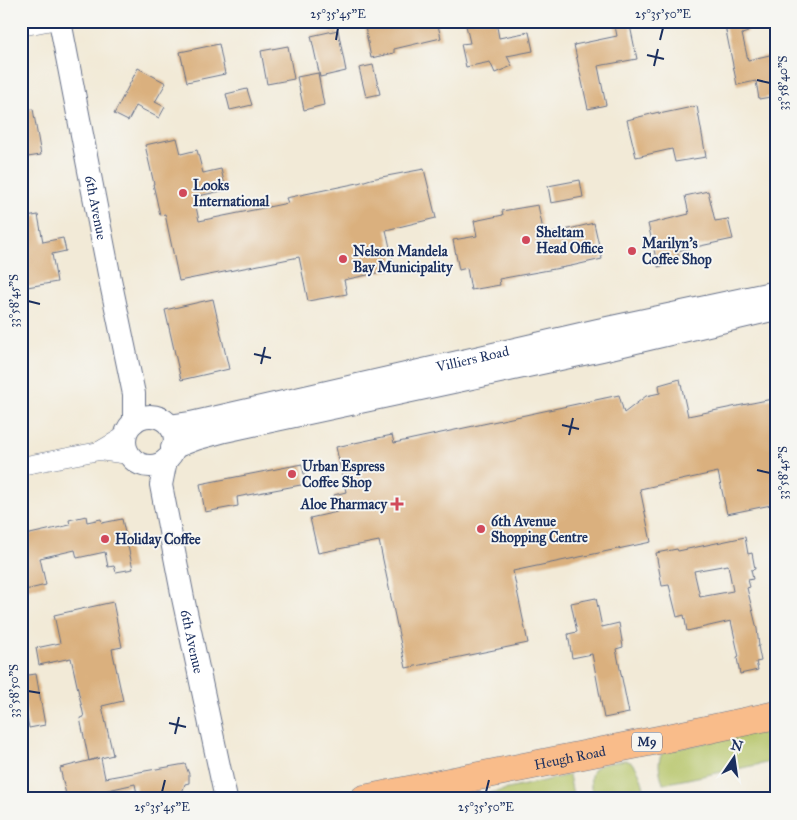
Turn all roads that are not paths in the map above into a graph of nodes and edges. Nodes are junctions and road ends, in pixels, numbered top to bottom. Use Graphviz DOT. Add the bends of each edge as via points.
graph roads {
  1 [pos="52,21"];
  2 [pos="60,21"];
  3 [pos="21,27"];
  4 [pos="776,292"];
  5 [pos="776,310"];
  6 [pos="150,441"];
  7 [pos="21,466"];
  8 [pos="776,715"];
  9 [pos="226,799"];
  10 [pos="364,799"];
  1 -- 3 [label="street"];
  2 -- 6 [label="street, 6th Avenue" via="134,394"];
  4 -- 6 [label="street, Villiers Road" via="191,423"];
  5 -- 6 [label="street, Villiers Road" via="196,439"];
  6 -- 7 [label="street, Villiers Road"];
  6 -- 9 [label="street, 6th Avenue"];
  8 -- 10 [label="main road, Heugh Road / M9"];
}
